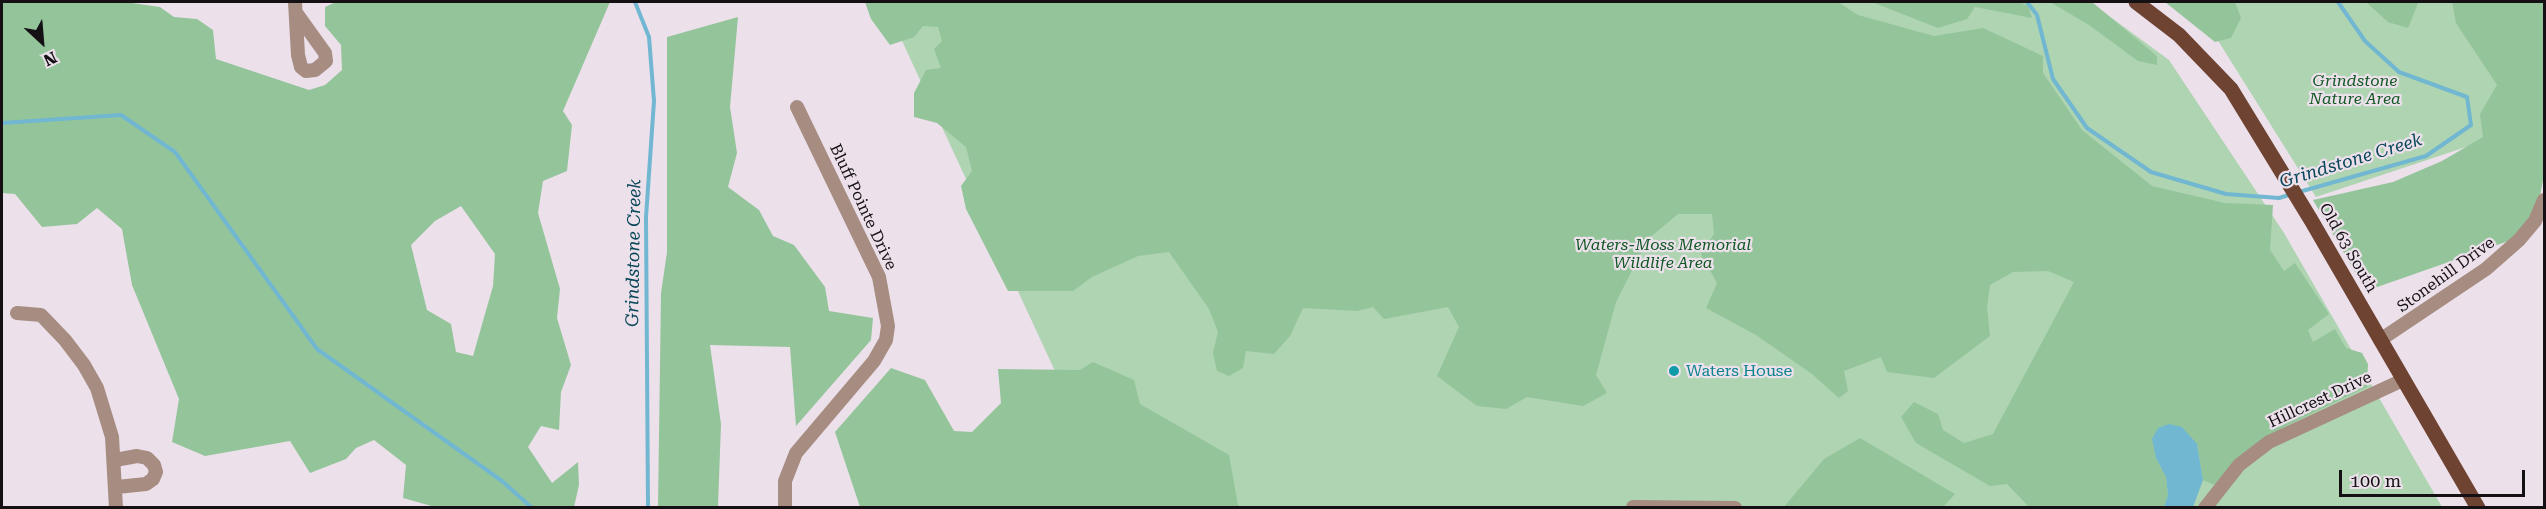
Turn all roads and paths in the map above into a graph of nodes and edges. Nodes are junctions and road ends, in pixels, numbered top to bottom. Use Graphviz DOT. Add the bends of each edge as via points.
graph roads {
  1 [pos="2136,2"];
  2 [pos="797,107"];
  3 [pos="2544,200"];
  4 [pos="17,313"];
  5 [pos="2380,340"];
  6 [pos="2403,380"];
  7 [pos="115,460"];
  8 [pos="117,487"];
  9 [pos="116,507"];
  10 [pos="785,507"];
  11 [pos="1633,507"];
  12 [pos="1735,507"];
  13 [pos="2205,507"];
  14 [pos="2478,507"];
  1 -- 5 [label="main road, Old 63 South" via="2204,59 2231,89"];
  2 -- 10 [label="street, Bluff Pointe Drive" via="879,277 888,326 886,340 874,361 796,453 784,481"];
  3 -- 5 [label="street, Stonehill Drive" via="2535,221 2486,269"];
  4 -- 7 [label="street" via="41,315 84,365 106,413"];
  5 -- 6 [label="main road, Old 63 South"];
  6 -- 13 [label="street, Hillcrest Drive" via="2269,442 2239,465"];
  6 -- 14 [label="main road, Old 63 South"];
  7 -- 8 [label="street"];
  7 -- 8 [label="street" via="147,458 156,472 146,484"];
  8 -- 9 [label="street"];
  11 -- 12 [label="street"];
}
